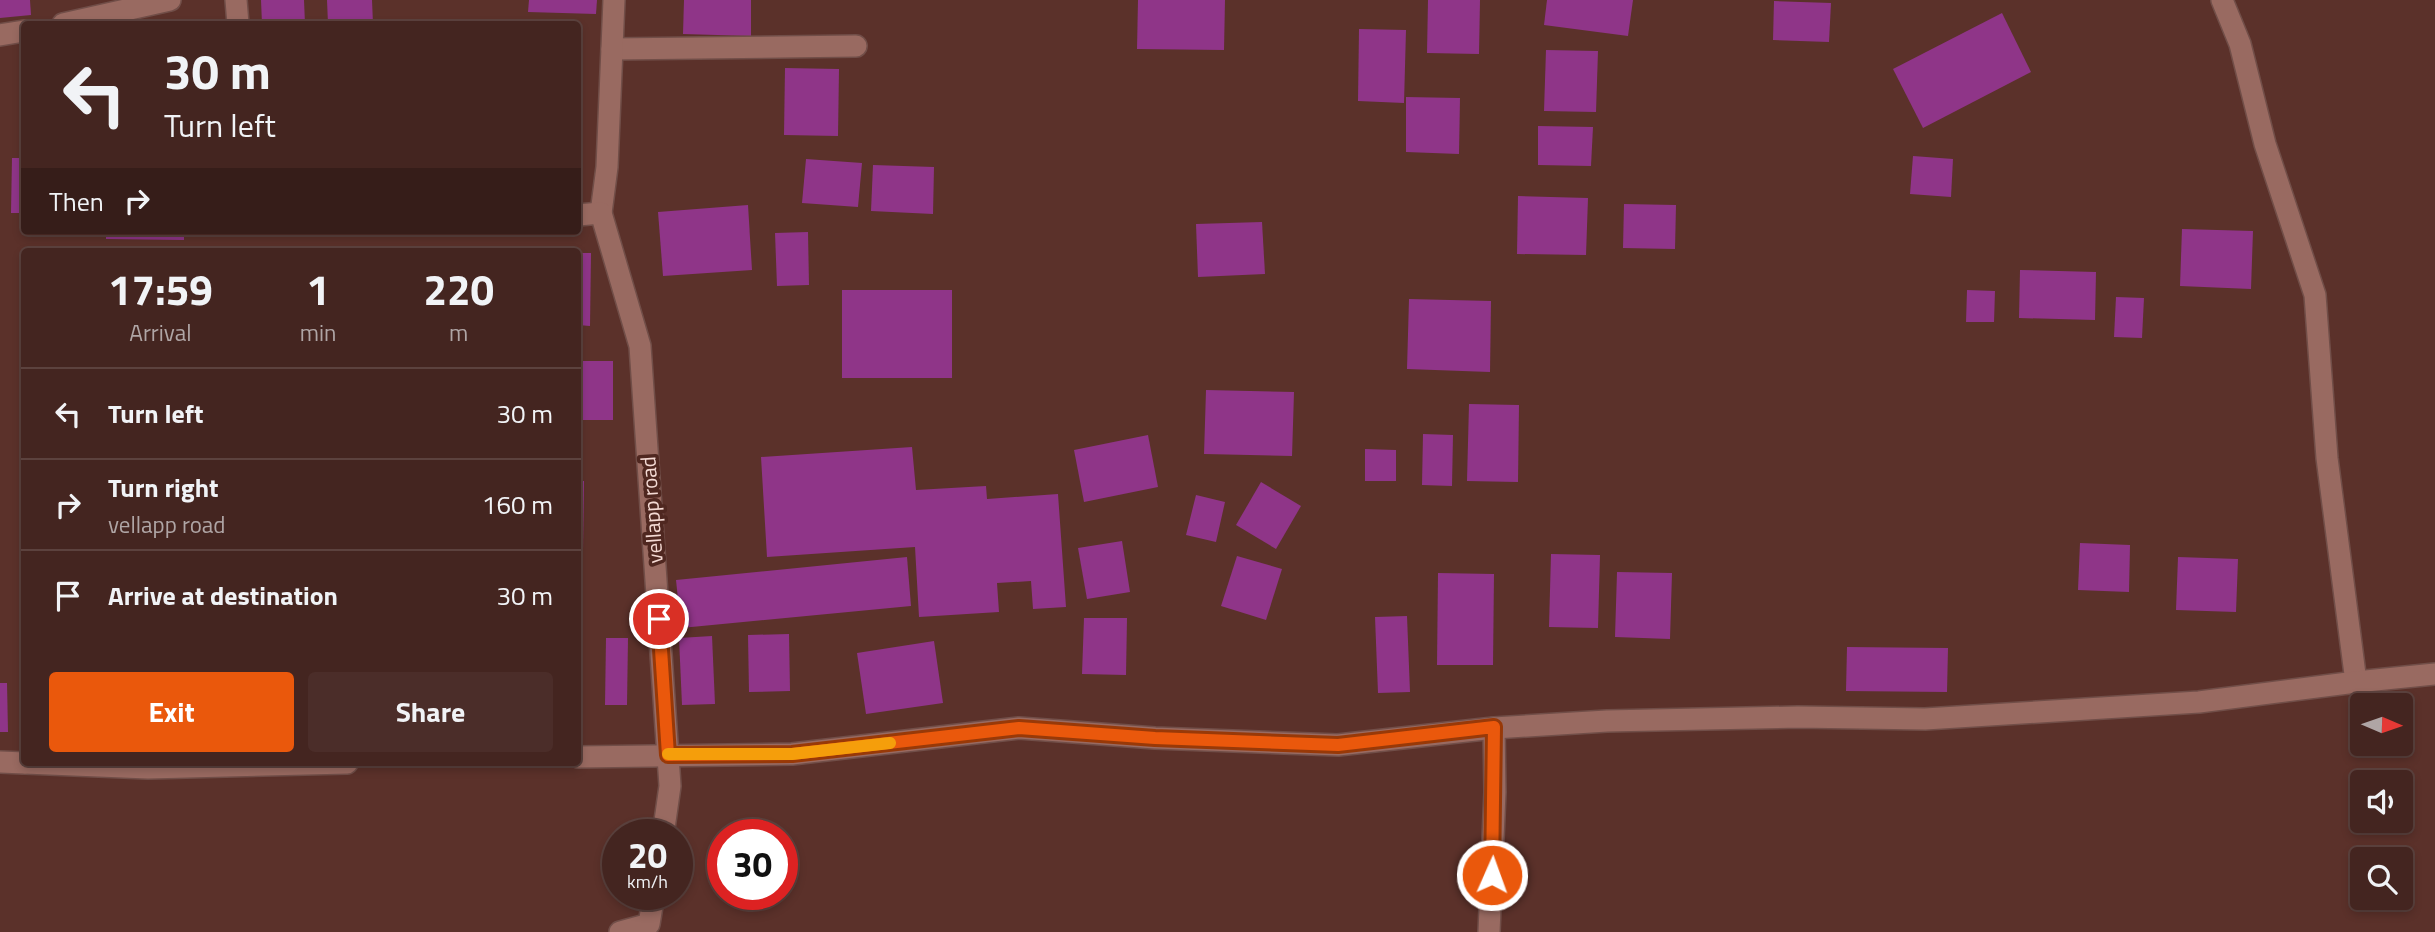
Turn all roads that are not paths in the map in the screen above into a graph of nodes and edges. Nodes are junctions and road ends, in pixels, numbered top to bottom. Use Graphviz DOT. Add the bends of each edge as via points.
graph roads {
  1 [pos="170,0"];
  2 [pos="236,0"];
  3 [pos="614,0"];
  4 [pos="2222,0"];
  5 [pos="77,21"];
  6 [pos="238,21"];
  7 [pos="21,32"];
  8 [pos="0,35"];
  9 [pos="856,46"];
  10 [pos="612,49"];
  11 [pos="601,213"];
  12 [pos="581,215"];
  13 [pos="2435,674"];
  14 [pos="2356,682"];
  15 [pos="1494,727"];
  16 [pos="668,755"];
  17 [pos="581,757"];
  18 [pos="0,762"];
  19 [pos="21,763"];
  20 [pos="99,766"];
  21 [pos="228,766"];
  22 [pos="665,819"];
  23 [pos="651,910"];
  24 [pos="620,932"];
  25 [pos="1489,932"];
  1 -- 5 [label="street"];
  2 -- 6 [label="street"];
  3 -- 10 [label="street"];
  4 -- 14 [label="street" via="2240,44 2265,144 2315,295 2327,458"];
  7 -- 8 [label="street"];
  9 -- 10 [label="street"];
  10 -- 11 [label="street"];
  11 -- 12 [label="street"];
  11 -- 16 [label="street, vellapp road" via="640,346"];
  13 -- 14 [label="street"];
  14 -- 15 [label="street" via="2199,702 1925,719 1607,721"];
  15 -- 16 [label="street" via="1338,745 1019,728 792,754"];
  15 -- 25 [label="street"];
  16 -- 17 [label="street"];
  16 -- 22 [label="street, vellapp road"];
  18 -- 19 [label="street"];
  20 -- 21 [label="street"];
  23 -- 24 [label="street" via="649,924"];
}
